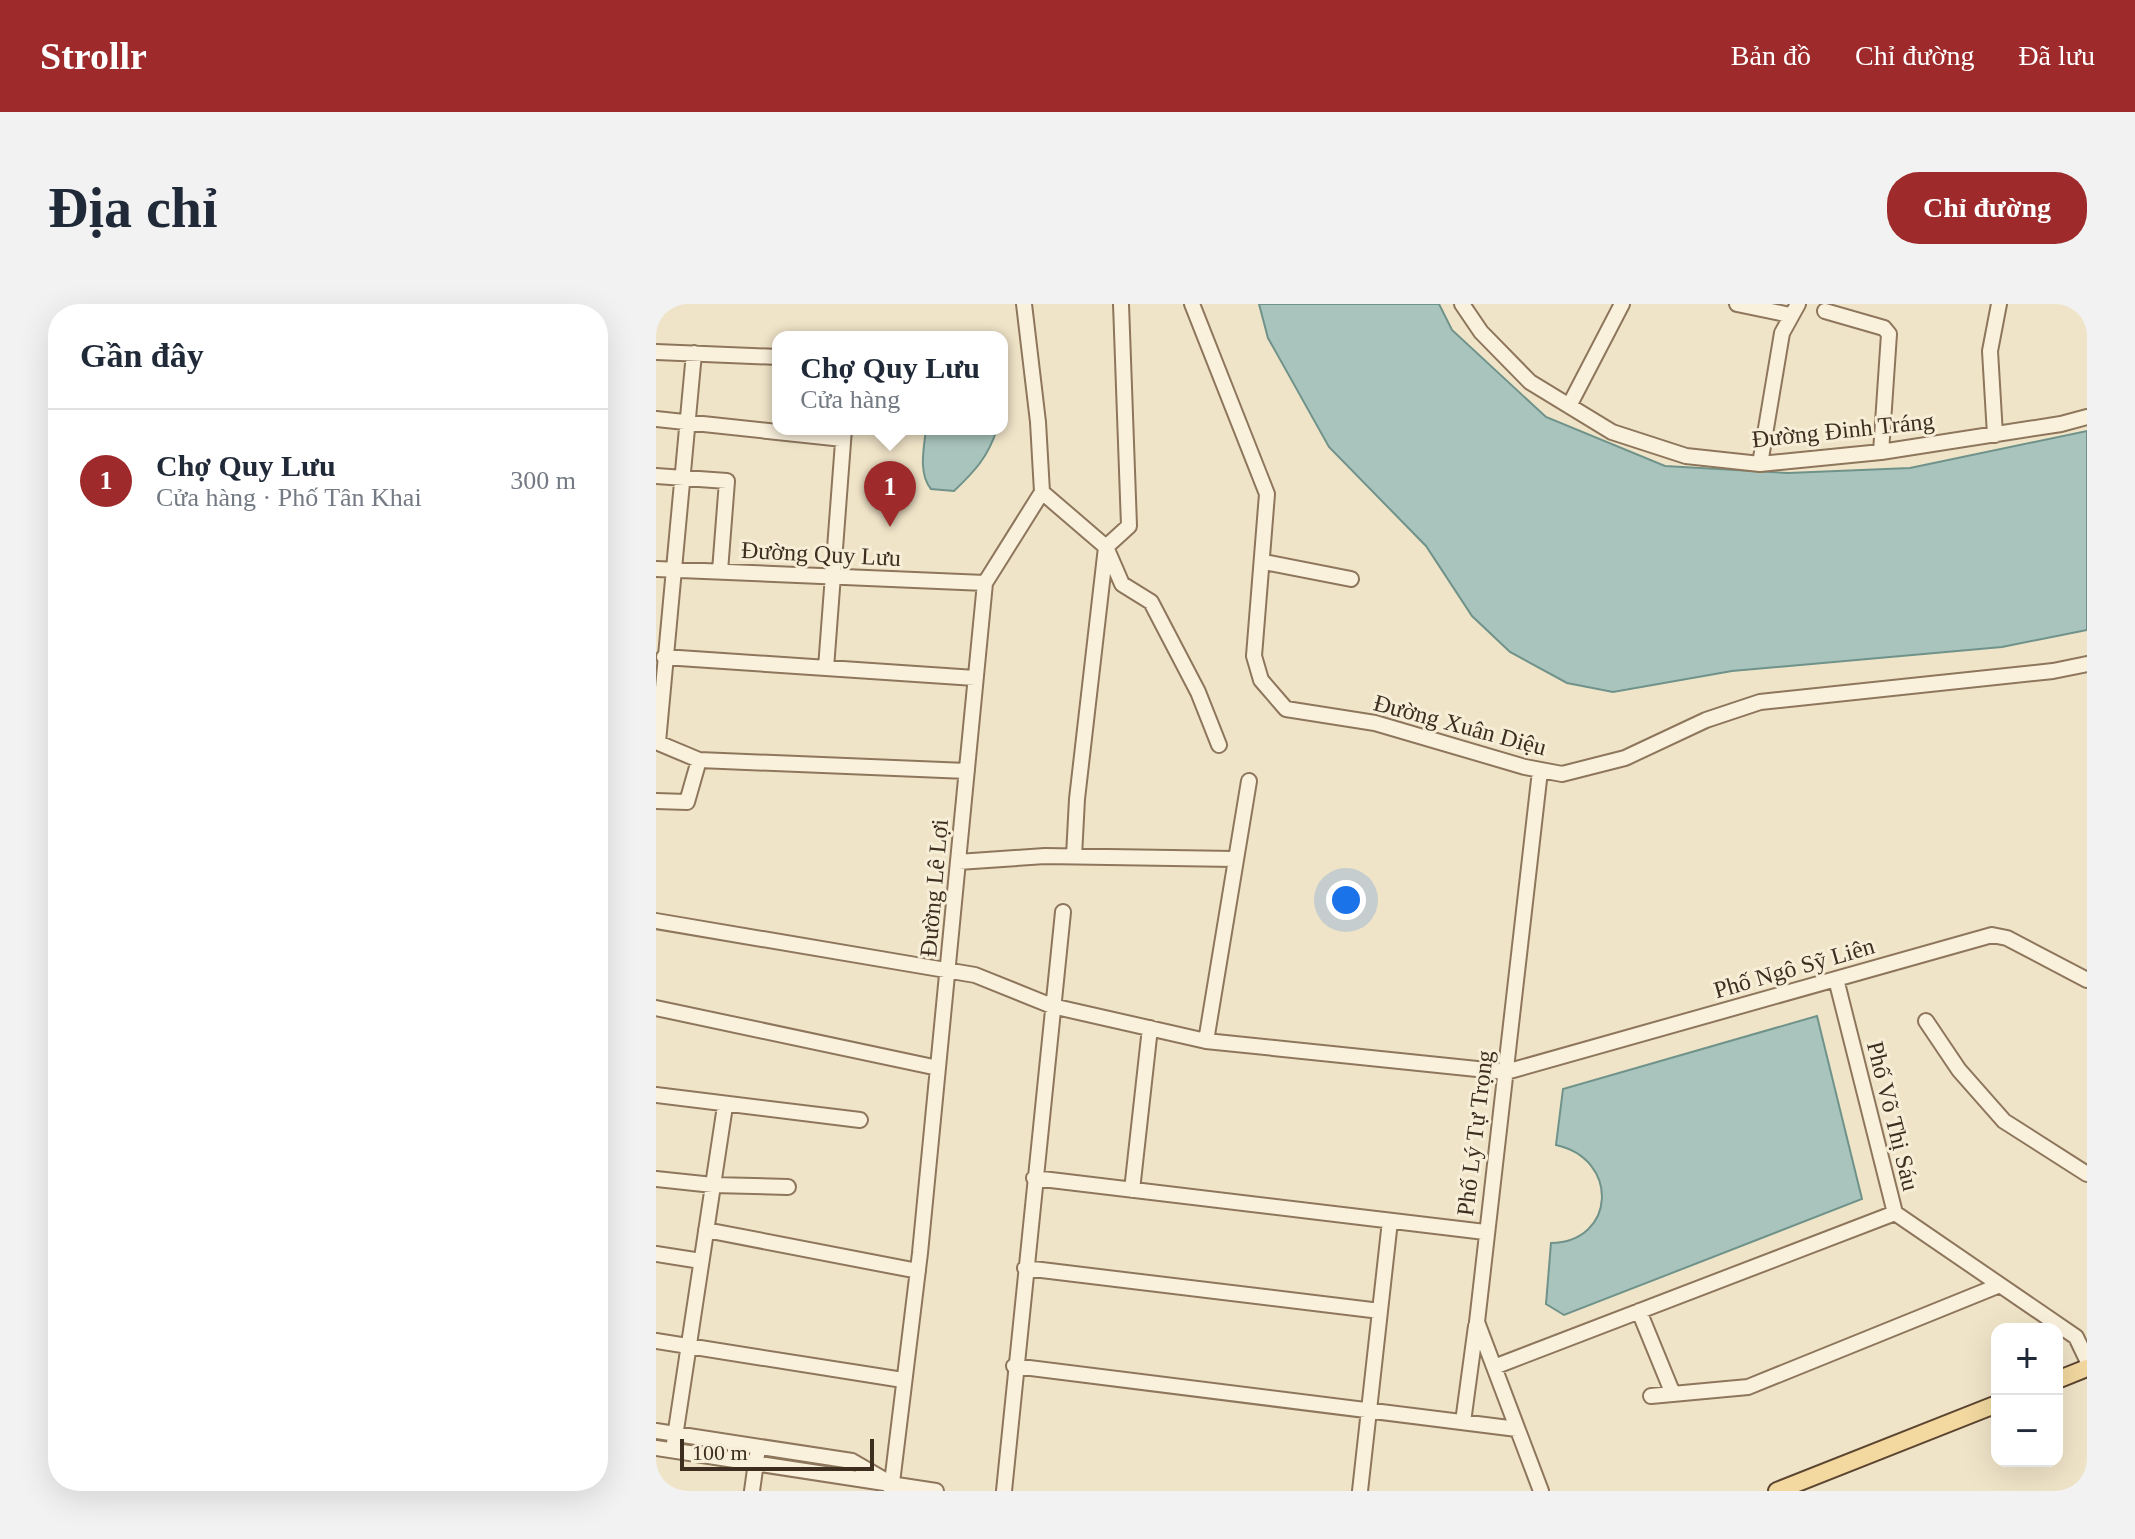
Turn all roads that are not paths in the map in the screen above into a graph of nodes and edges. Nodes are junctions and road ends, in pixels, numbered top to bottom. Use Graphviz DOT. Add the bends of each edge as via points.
graph roads {
  1 [pos="1024,304"];
  2 [pos="1121,304"];
  3 [pos="1192,304"];
  4 [pos="1462,304"];
  5 [pos="1622,304"];
  6 [pos="1999,304"];
  7 [pos="1733,307"];
  8 [pos="1794,310"];
  9 [pos="1825,311"];
  10 [pos="656,352"];
  11 [pos="694,353"];
  12 [pos="772,357"];
  13 [pos="1569,406"];
  14 [pos="2087,417"];
  15 [pos="656,419"];
  16 [pos="687,422"];
  17 [pos="772,428"];
  18 [pos="844,435"];
  19 [pos="1995,435"];
  20 [pos="1881,452"];
  21 [pos="1760,464"];
  22 [pos="656,476"];
  23 [pos="681,477"];
  24 [pos="1042,492"];
  25 [pos="1106,547"];
  26 [pos="1264,562"];
  27 [pos="663,569"];
  28 [pos="720,571"];
  29 [pos="835,577"];
  30 [pos="1351,579"];
  31 [pos="985,583"];
  32 [pos="664,657"];
  33 [pos="2087,664"];
  34 [pos="826,668"];
  35 [pos="975,678"];
  36 [pos="657,742"];
  37 [pos="1219,745"];
  38 [pos="699,760"];
  39 [pos="967,771"];
  40 [pos="1540,771"];
  41 [pos="1249,781"];
  42 [pos="656,801"];
  43 [pos="1074,856"];
  44 [pos="1235,859"];
  45 [pos="958,862"];
  46 [pos="1063,912"];
  47 [pos="656,921"];
  48 [pos="948,973"];
  49 [pos="1836,979"];
  50 [pos="2087,980"];
  51 [pos="1052,1006"];
  52 [pos="656,1008"];
  53 [pos="1926,1021"];
  54 [pos="1150,1028"];
  55 [pos="1206,1041"];
  56 [pos="938,1068"];
  57 [pos="1506,1072"];
  58 [pos="656,1095"];
  59 [pos="725,1106"];
  60 [pos="860,1120"];
  61 [pos="2087,1174"];
  62 [pos="1034,1178"];
  63 [pos="656,1179"];
  64 [pos="713,1185"];
  65 [pos="788,1187"];
  66 [pos="1132,1190"];
  67 [pos="1895,1213"];
  68 [pos="1390,1221"];
  69 [pos="706,1230"];
  70 [pos="1485,1232"];
  71 [pos="656,1254"];
  72 [pos="701,1261"];
  73 [pos="1025,1268"];
  74 [pos="918,1271"];
  75 [pos="2000,1285"];
  76 [pos="1380,1311"];
  77 [pos="1639,1311"];
  78 [pos="1477,1322"];
  79 [pos="656,1341"];
  80 [pos="689,1346"];
  81 [pos="2087,1360"];
  82 [pos="1014,1366"];
  83 [pos="1494,1367"];
  84 [pos="2087,1368"];
  85 [pos="2063,1378"];
  86 [pos="903,1380"];
  87 [pos="1673,1394"];
  88 [pos="1651,1396"];
  89 [pos="1991,1406"];
  90 [pos="1369,1410"];
  91 [pos="1463,1422"];
  92 [pos="1517,1429"];
  93 [pos="656,1431"];
  94 [pos="675,1434"];
  95 [pos="758,1447"];
  96 [pos="656,1448"];
  97 [pos="673,1450"];
  98 [pos="756,1463"];
  99 [pos="891,1487"];
  100 [pos="752,1491"];
  101 [pos="936,1491"];
  102 [pos="1004,1491"];
  103 [pos="1360,1491"];
  104 [pos="1541,1491"];
  105 [pos="1777,1491"];
  1 -- 24 [label="street"];
  2 -- 25 [label="street" via="1129,526"];
  3 -- 26 [label="street, Đường Xuân Diệu" via="1267,494"];
  4 -- 13 [label="street, Đường Đinh Tráng" via="1481,332 1530,382"];
  5 -- 13 [label="street"];
  6 -- 19 [label="street" via="1990,351"];
  7 -- 8 [label="street"];
  8 -- 21 [label="street" via="1782,333"];
  9 -- 20 [label="street" via="1889,334"];
  10 -- 11 [label="street"];
  11 -- 12 [label="street"];
  11 -- 16 [label="street"];
  13 -- 21 [label="street, Đường Đinh Tráng" via="1612,432 1686,456"];
  14 -- 19 [label="street, Đường Đinh Tráng"];
  15 -- 16 [label="street"];
  16 -- 17 [label="street"];
  16 -- 23 [label="street"];
  18 -- 29 [label="street"];
  19 -- 20 [label="street, Đường Đinh Tráng"];
  20 -- 21 [label="street, Đường Đinh Tráng"];
  22 -- 23 [label="street"];
  23 -- 27 [label="street"];
  23 -- 28 [label="street" via="727,481"];
  24 -- 25 [label="street"];
  24 -- 31 [label="street, Đường Lê Lợi"];
  25 -- 37 [label="street" via="1122,584 1151,602"];
  25 -- 43 [label="street"];
  26 -- 30 [label="street"];
  26 -- 40 [label="street, Đường Xuân Diệu" via="1256,667 1269,694 1286,709 1375,723"];
  27 -- 28 [label="street, Đường Quy Lưu"];
  27 -- 32 [label="street"];
  28 -- 29 [label="street, Đường Quy Lưu"];
  29 -- 31 [label="street, Đường Quy Lưu"];
  29 -- 34 [label="street"];
  31 -- 35 [label="street, Đường Lê Lợi"];
  32 -- 34 [label="street"];
  32 -- 36 [label="street"];
  33 -- 40 [label="street, Đường Xuân Diệu" via="1760,702 1706,720 1625,758 1562,774"];
  34 -- 35 [label="street"];
  35 -- 39 [label="street, Đường Lê Lợi"];
  36 -- 38 [label="street"];
  38 -- 39 [label="street"];
  38 -- 42 [label="street" via="687,802"];
  39 -- 45 [label="street, Đường Lê Lợi"];
  40 -- 57 [label="street, Phố Lý Tự Trọng"];
  41 -- 44 [label="street"];
  43 -- 44 [label="street"];
  43 -- 45 [label="street"];
  44 -- 55 [label="street"];
  45 -- 48 [label="street, Đường Lê Lợi"];
  46 -- 51 [label="street"];
  47 -- 48 [label="street"];
  48 -- 51 [label="street" via="975,975"];
  48 -- 56 [label="street, Đường Lê Lợi"];
  49 -- 50 [label="street, Phố Ngô Sỹ Liên" via="1992,935"];
  49 -- 57 [label="street, Phố Ngô Sỹ Liên"];
  49 -- 67 [label="street, Phố Võ Thị Sáu"];
  51 -- 54 [label="street"];
  51 -- 62 [label="street"];
  52 -- 56 [label="street"];
  53 -- 61 [label="street" via="1959,1070 2004,1121"];
  54 -- 55 [label="street"];
  54 -- 66 [label="street"];
  55 -- 57 [label="street"];
  56 -- 74 [label="street, Đường Lê Lợi"];
  57 -- 70 [label="street, Phố Lý Tự Trọng"];
  58 -- 59 [label="street"];
  59 -- 60 [label="street"];
  59 -- 64 [label="street"];
  62 -- 66 [label="street"];
  62 -- 73 [label="street"];
  63 -- 64 [label="street"];
  64 -- 65 [label="street"];
  64 -- 69 [label="street"];
  66 -- 68 [label="street"];
  67 -- 75 [label="street, Phố Võ Thị Sáu"];
  67 -- 77 [label="street"];
  68 -- 70 [label="street"];
  68 -- 76 [label="street"];
  69 -- 72 [label="street"];
  69 -- 74 [label="street"];
  70 -- 78 [label="street, Phố Lý Tự Trọng"];
  71 -- 72 [label="street"];
  72 -- 80 [label="street"];
  73 -- 76 [label="street"];
  73 -- 82 [label="street"];
  74 -- 86 [label="street, Đường Lê Lợi"];
  75 -- 81 [label="street, Phố Võ Thị Sáu" via="2076,1337"];
  75 -- 87 [label="street" via="1748,1387"];
  76 -- 90 [label="street"];
  77 -- 83 [label="street"];
  77 -- 87 [label="street"];
  78 -- 83 [label="street, Phố Lý Tự Trọng"];
  78 -- 91 [label="street"];
  79 -- 80 [label="street"];
  80 -- 86 [label="street"];
  80 -- 94 [label="street"];
  82 -- 90 [label="street"];
  82 -- 102 [label="street"];
  83 -- 92 [label="street, Phố Lý Tự Trọng"];
  84 -- 85 [label="main road"];
  86 -- 99 [label="street, Đường Lê Lợi"];
  87 -- 88 [label="street"];
  89 -- 105 [label="main road"];
  90 -- 91 [label="street"];
  90 -- 103 [label="street"];
  91 -- 92 [label="street"];
  92 -- 104 [label="street, Phố Lý Tự Trọng"];
  93 -- 94 [label="street"];
  94 -- 95 [label="street"];
  94 -- 97 [label="street"];
  95 -- 98 [label="street"];
  95 -- 99 [label="street" via="852,1461"];
  96 -- 97 [label="street"];
  97 -- 98 [label="street"];
  98 -- 99 [label="street"];
  98 -- 100 [label="street"];
  99 -- 101 [label="street"];
}
